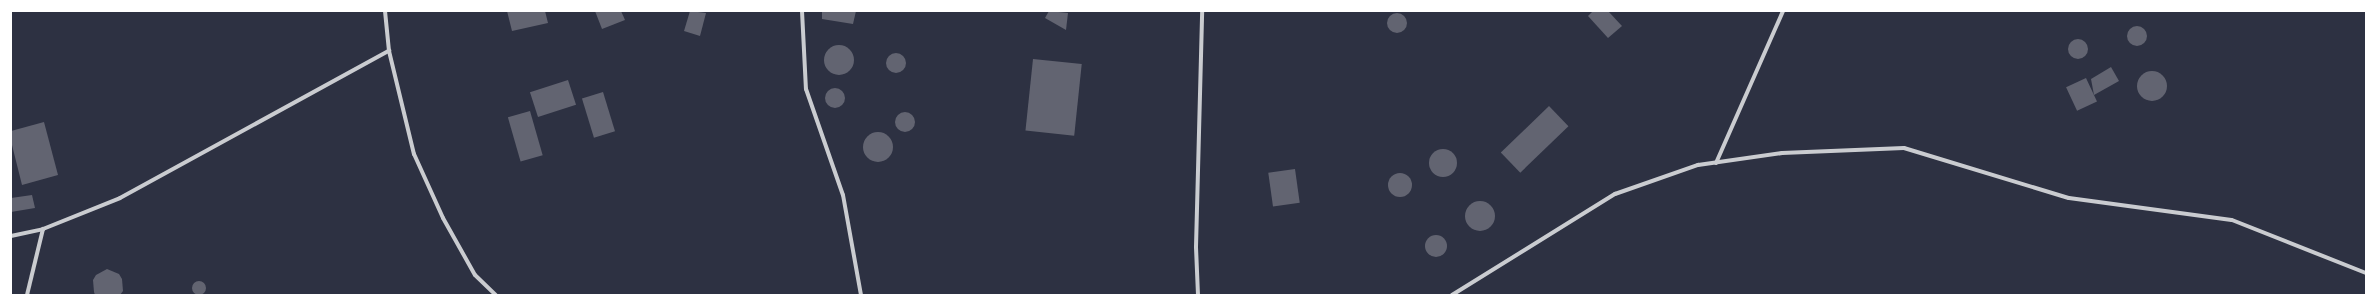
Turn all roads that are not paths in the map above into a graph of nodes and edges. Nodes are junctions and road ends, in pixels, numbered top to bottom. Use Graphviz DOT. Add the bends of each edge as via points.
graph roads {
  1 [pos="385,11"];
  2 [pos="802,11"];
  3 [pos="1202,11"];
  4 [pos="1783,11"];
  5 [pos="388,51"];
  6 [pos="1716,163"];
  7 [pos="43,230"];
  8 [pos="11,236"];
  9 [pos="2366,273"];
  10 [pos="27,295"];
  11 [pos="496,295"];
  12 [pos="860,295"];
  13 [pos="1198,295"];
  14 [pos="1452,295"];
  1 -- 5 [label="street"];
  2 -- 12 [label="street" via="806,89 843,195"];
  3 -- 13 [label="street" via="1196,247"];
  4 -- 6 [label="street"];
  5 -- 7 [label="street" via="120,198"];
  5 -- 11 [label="street" via="414,154 443,218 475,275"];
  6 -- 9 [label="street" via="1782,153 1904,148 2069,198 2232,220"];
  6 -- 14 [label="street" via="1698,165 1615,194"];
  7 -- 8 [label="street"];
  7 -- 10 [label="street"];
}
